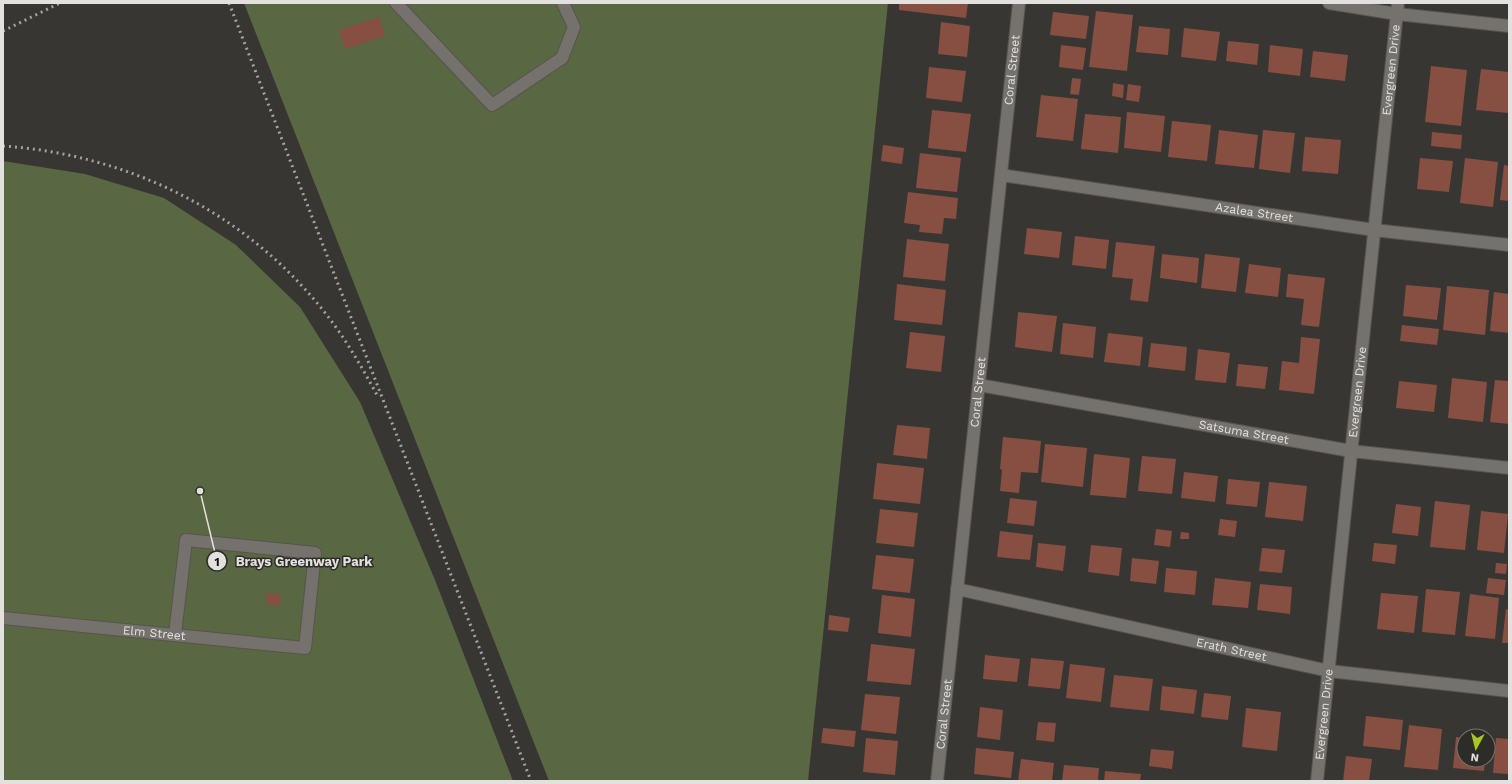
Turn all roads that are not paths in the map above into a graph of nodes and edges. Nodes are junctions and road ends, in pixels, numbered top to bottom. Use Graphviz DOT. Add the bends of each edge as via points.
graph roads {
  1 [pos="396,3"];
  2 [pos="563,3"];
  3 [pos="1019,3"];
  4 [pos="1329,3"];
  5 [pos="1397,8"];
  6 [pos="1509,26"];
  7 [pos="1001,175"];
  8 [pos="1374,230"];
  9 [pos="1509,246"];
  10 [pos="979,385"];
  11 [pos="1352,451"];
  12 [pos="1509,468"];
  13 [pos="956,589"];
  14 [pos="3,618"];
  15 [pos="175,634"];
  16 [pos="1329,671"];
  17 [pos="1509,691"];
  18 [pos="938,781"];
  19 [pos="1318,781"];
  1 -- 2 [label="street" via="492,105 562,58 574,27"];
  3 -- 7 [label="street, Coral Street"];
  4 -- 5 [label="street"];
  5 -- 6 [label="street"];
  5 -- 8 [label="street, Evergreen Drive"];
  7 -- 8 [label="street, Azalea Street"];
  7 -- 10 [label="street, Coral Street"];
  8 -- 9 [label="street, Azalea Street"];
  8 -- 11 [label="street, Evergreen Drive"];
  10 -- 11 [label="street, Satsuma Street"];
  10 -- 13 [label="street, Coral Street"];
  11 -- 12 [label="street, Satsuma Street"];
  11 -- 16 [label="street, Evergreen Drive"];
  13 -- 16 [label="street, Erath Street"];
  13 -- 18 [label="street, Coral Street"];
  14 -- 15 [label="street, Elm Street"];
  15 -- 15 [label="street, Elm Street" via="305,648 315,553 186,540"];
  16 -- 17 [label="street, Erath Street"];
  16 -- 19 [label="street, Evergreen Drive"];
}
